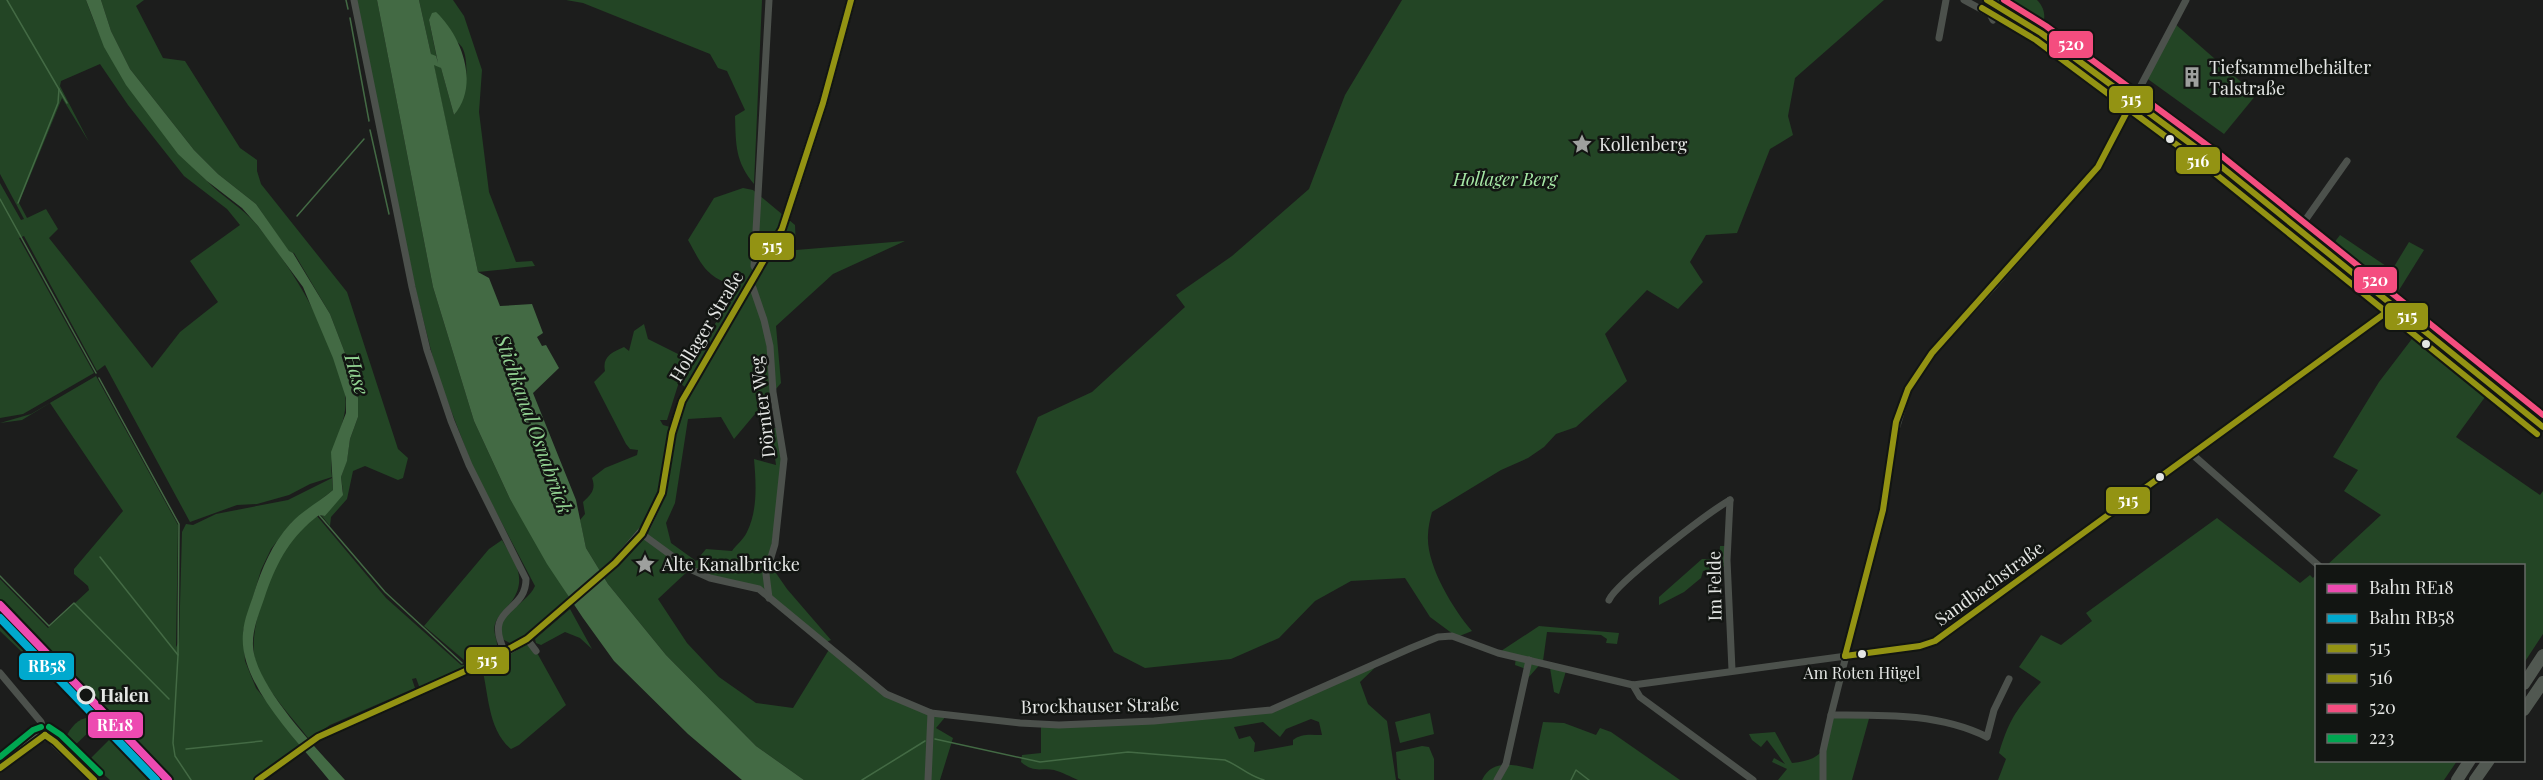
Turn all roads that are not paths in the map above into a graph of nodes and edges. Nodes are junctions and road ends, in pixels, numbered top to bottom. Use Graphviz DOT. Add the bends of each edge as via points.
graph roads {
  1 [pos="354,0"];
  2 [pos="769,0"];
  3 [pos="851,0"];
  4 [pos="1946,0"];
  5 [pos="1964,0"];
  6 [pos="1987,0"];
  7 [pos="2186,0"];
  8 [pos="1993,20"];
  9 [pos="1939,38"];
  10 [pos="2133,100"];
  11 [pos="2347,161"];
  12 [pos="2299,229"];
  13 [pos="758,272"];
  14 [pos="750,285"];
  15 [pos="2395,306"];
  16 [pos="2543,427"];
  17 [pos="2193,454"];
  18 [pos="642,534"];
  19 [pos="2317,564"];
  20 [pos="769,598"];
  21 [pos="1609,600"];
  22 [pos="527,639"];
  23 [pos="537,651"];
  24 [pos="505,652"];
  25 [pos="2543,655"];
  26 [pos="1845,656"];
  27 [pos="1528,660"];
  28 [pos="1732,670"];
  29 [pos="0,673"];
  30 [pos="2008,679"];
  31 [pos="2525,681"];
  32 [pos="2543,682"];
  33 [pos="1633,685"];
  34 [pos="2525,707"];
  35 [pos="932,713"];
  36 [pos="1831,715"];
  37 [pos="45,735"];
  38 [pos="2469,762"];
  39 [pos="2487,762"];
  40 [pos="0,768"];
  41 [pos="94,780"];
  42 [pos="928,780"];
  43 [pos="1497,780"];
  44 [pos="1753,780"];
  45 [pos="1823,780"];
  46 [pos="2457,780"];
  47 [pos="2475,780"];
  1 -- 24 [label="street" via="427,350 469,465 526,579 525,591 502,617 497,629"];
  2 -- 13 [label="street" via="754,266"];
  3 -- 13 [label="street, Hollager Straße" via="790,208"];
  4 -- 9 [label="street"];
  5 -- 8 [label="street" via="1990,14"];
  6 -- 10 [label="street" via="2032,27"];
  7 -- 10 [label="street"];
  10 -- 12 [label="street"];
  10 -- 26 [label="street" via="2098,166 1932,353 1908,389 1896,422 1883,510"];
  11 -- 12 [label="street"];
  12 -- 15 [label="street"];
  13 -- 14 [label="street, Hollager Straße"];
  14 -- 18 [label="street, Hollager Straße" via="682,401 662,493"];
  14 -- 20 [label="street, Dörnter Weg" via="770,346 784,459 776,544 766,574"];
  15 -- 16 [label="street"];
  15 -- 17 [label="street, Sandbachstraße"];
  17 -- 19 [label="street"];
  17 -- 26 [label="street, Sandbachstraße" via="1935,641"];
  18 -- 20 [label="street, Brockhauser Straße" via="690,569 710,578 759,589"];
  18 -- 22 [label="street, Hollager Straße"];
  20 -- 35 [label="street, Brockhauser Straße" via="886,694"];
  21 -- 28 [label="street, Im Felde" via="1619,587 1730,500 1727,560"];
  22 -- 23 [label="street"];
  22 -- 24 [label="street, Hollager Straße"];
  25 -- 31 [label="highway"];
  26 -- 28 [label="street, Sandbachstraße"];
  26 -- 36 [label="street"];
  27 -- 33 [label="street"];
  27 -- 35 [label="street, Brockhauser Straße" via="1486,650 1457,637 1433,638 1271,710 1059,725"];
  27 -- 43 [label="street" via="1506,764"];
  28 -- 33 [label="street, Sandbachstraße"];
  29 -- 37 [label="street" via="41,722"];
  30 -- 36 [label="street" via="1987,737 1905,716"];
  32 -- 34 [label="highway"];
  33 -- 44 [label="street" via="1640,696"];
  35 -- 42 [label="street"];
  36 -- 45 [label="street" via="1823,751"];
  37 -- 40 [label="street"];
  37 -- 41 [label="street" via="53,738"];
  38 -- 46 [label="highway"];
  39 -- 47 [label="highway"];
}
